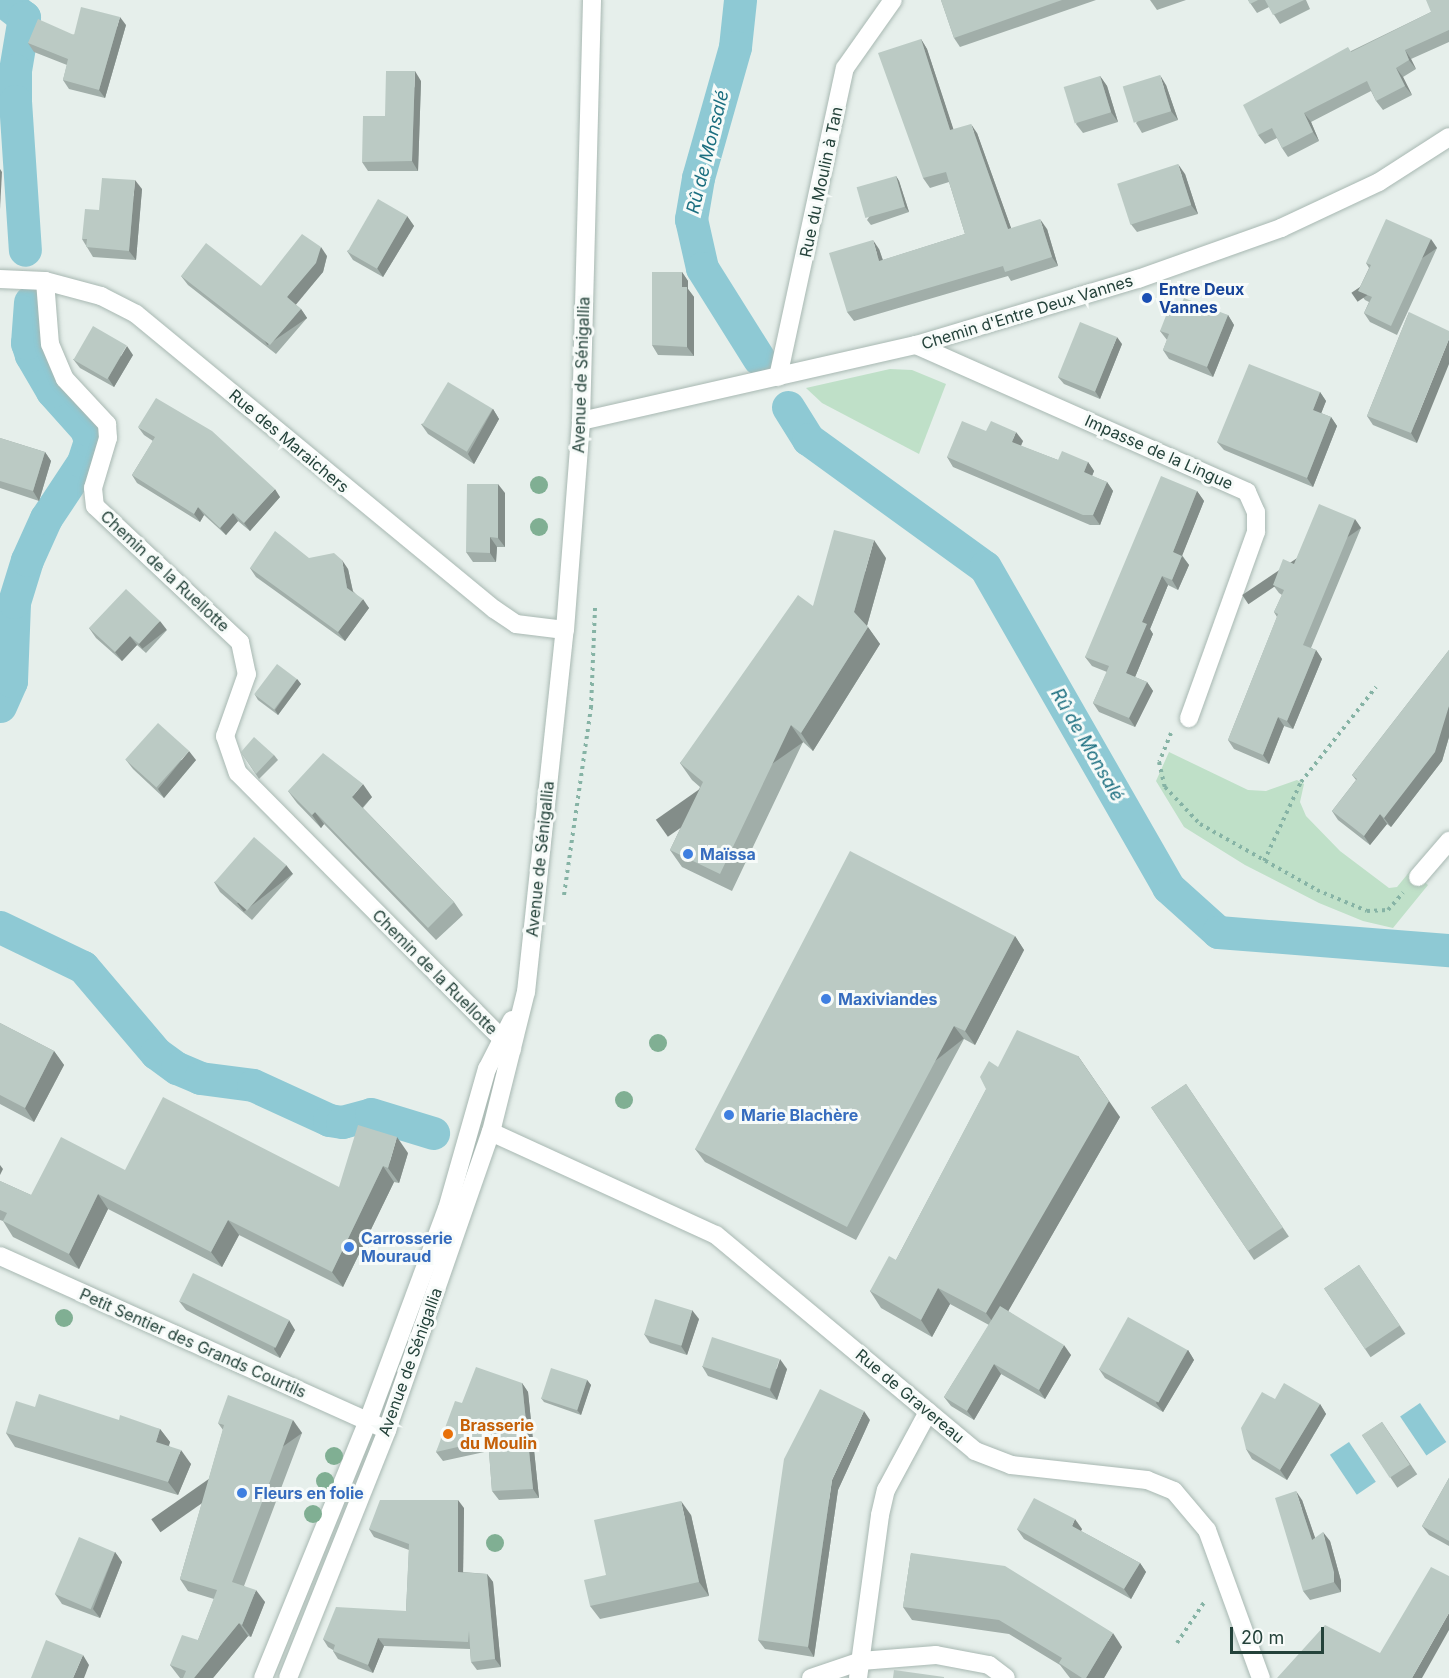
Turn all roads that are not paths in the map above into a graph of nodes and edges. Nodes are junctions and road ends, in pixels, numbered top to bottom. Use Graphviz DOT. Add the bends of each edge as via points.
graph roads {
  1 [pos="592,0"];
  2 [pos="893,0"];
  3 [pos="1449,137"];
  4 [pos="0,279"];
  5 [pos="45,281"];
  6 [pos="916,345"];
  7 [pos="778,377"];
  8 [pos="581,421"];
  9 [pos="565,630"];
  10 [pos="1189,718"];
  11 [pos="1449,841"];
  12 [pos="1418,877"];
  13 [pos="507,1044"];
  14 [pos="492,1132"];
  15 [pos="0,1256"];
  16 [pos="928,1412"];
  17 [pos="368,1421"];
  18 [pos="387,1430"];
  19 [pos="860,1670"];
  20 [pos="262,1678"];
  21 [pos="288,1678"];
  22 [pos="811,1678"];
  23 [pos="1006,1678"];
  24 [pos="1261,1678"];
  1 -- 8 [label="street, Avenue de Sénigallia"];
  2 -- 7 [label="street, Rue du Moulin à Tan" via="845,69"];
  3 -- 6 [label="street, Chemin d'Entre Deux Vannes" via="1379,182 1249,242"];
  4 -- 5 [label="street, Rue des Maraichers"];
  5 -- 9 [label="street, Rue des Maraichers" via="101,296 136,314 494,609 516,624"];
  5 -- 13 [label="street, Chemin de la Ruellotte" via="50,344 65,379 107,424 108,438 93,488 95,506 240,642 248,674 225,736 238,773"];
  6 -- 7 [label="street, Chemin d'Entre Deux Vannes"];
  6 -- 10 [label="street, Impasse de la Lingue" via="1247,492 1256,512 1256,532"];
  7 -- 8 [label="street, Chemin d'Entre Deux Vannes"];
  8 -- 9 [label="street, Avenue de Sénigallia"];
  9 -- 13 [label="street, Avenue de Sénigallia" via="526,992"];
  11 -- 12 [label="street"];
  13 -- 14 [label="street, Avenue de Sénigallia"];
  13 -- 17 [label="street" via="487,1069 447,1209"];
  14 -- 16 [label="street, Rue de Gravereau" via="716,1235"];
  14 -- 18 [label="street, Avenue de Sénigallia"];
  15 -- 17 [label="street, Petit Sentier des Grands Courtils"];
  16 -- 19 [label="street" via="886,1490 879,1515"];
  16 -- 24 [label="street, Rue de Gravereau" via="975,1451 993,1460 1147,1479 1174,1491 1207,1530"];
  17 -- 18 [label="street, Petit Sentier des Grands Courtils"];
  17 -- 20 [label="street"];
  18 -- 21 [label="street, Avenue de Sénigallia"];
  19 -- 22 [label="street"];
  19 -- 23 [label="street" via="936,1655 989,1665"];
}
